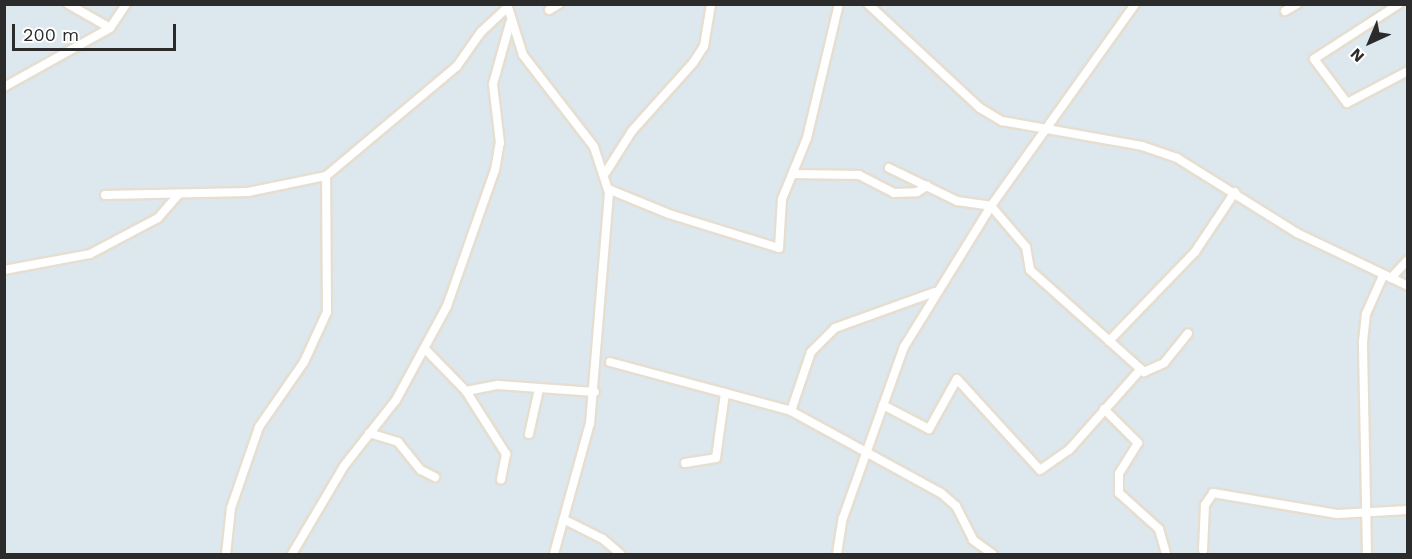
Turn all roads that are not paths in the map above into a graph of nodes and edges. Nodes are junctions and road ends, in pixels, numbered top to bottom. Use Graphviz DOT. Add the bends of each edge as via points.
graph roads {
  1 [pos="68,4"];
  2 [pos="126,4"];
  3 [pos="559,4"];
  4 [pos="711,4"];
  5 [pos="839,4"];
  6 [pos="868,4"];
  7 [pos="1135,4"];
  8 [pos="1297,4"];
  9 [pos="1400,4"];
  10 [pos="507,6"];
  11 [pos="549,10"];
  12 [pos="1285,11"];
  13 [pos="510,23"];
  14 [pos="110,28"];
  15 [pos="1407,71"];
  16 [pos="4,87"];
  17 [pos="1043,130"];
  18 [pos="889,168"];
  19 [pos="606,172"];
  20 [pos="793,174"];
  21 [pos="326,176"];
  22 [pos="927,186"];
  23 [pos="608,189"];
  24 [pos="1235,192"];
  25 [pos="105,195"];
  26 [pos="178,195"];
  27 [pos="990,206"];
  28 [pos="1407,260"];
  29 [pos="4,270"];
  30 [pos="1387,277"];
  31 [pos="1407,286"];
  32 [pos="935,292"];
  33 [pos="1188,333"];
  34 [pos="1109,341"];
  35 [pos="425,349"];
  36 [pos="610,362"];
  37 [pos="1141,369"];
  38 [pos="539,389"];
  39 [pos="466,391"];
  40 [pos="595,392"];
  41 [pos="725,393"];
  42 [pos="883,405"];
  43 [pos="1104,409"];
  44 [pos="791,411"];
  45 [pos="369,433"];
  46 [pos="529,434"];
  47 [pos="865,453"];
  48 [pos="685,464"];
  49 [pos="435,477"];
  50 [pos="501,480"];
  51 [pos="1407,510"];
  52 [pos="1366,513"];
  53 [pos="565,520"];
  54 [pos="1203,550"];
  55 [pos="226,555"];
  56 [pos="292,555"];
  57 [pos="554,555"];
  58 [pos="620,555"];
  59 [pos="837,555"];
  60 [pos="992,555"];
  61 [pos="1166,555"];
  62 [pos="1367,555"];
  1 -- 14 [label="street"];
  2 -- 14 [label="street"];
  3 -- 11 [label="street"];
  4 -- 19 [label="street" via="704,46 632,131"];
  5 -- 20 [label="street" via="807,138"];
  6 -- 17 [label="street" via="980,108 1018,127"];
  7 -- 17 [label="street"];
  8 -- 12 [label="street"];
  9 -- 15 [label="street" via="1314,58 1347,103"];
  10 -- 13 [label="street"];
  10 -- 21 [label="street" via="481,32 457,66"];
  13 -- 19 [label="street" via="532,70 584,130"];
  13 -- 35 [label="street" via="493,84 500,143 495,170 447,306"];
  14 -- 16 [label="street"];
  17 -- 24 [label="street" via="1142,146 1177,158"];
  17 -- 27 [label="street"];
  18 -- 22 [label="street"];
  19 -- 23 [label="street"];
  20 -- 22 [label="street" via="859,175 894,193 917,192"];
  20 -- 23 [label="street" via="782,199 779,248 669,214"];
  21 -- 26 [label="street" via="248,192"];
  21 -- 55 [label="street" via="327,312 304,362 260,427 231,508"];
  22 -- 27 [label="street" via="957,201"];
  23 -- 40 [label="street"];
  24 -- 30 [label="street" via="1297,233"];
  24 -- 34 [label="street" via="1195,252"];
  25 -- 26 [label="street"];
  26 -- 29 [label="street" via="158,218 90,254"];
  27 -- 32 [label="street"];
  27 -- 34 [label="street" via="1026,247 1030,270"];
  28 -- 30 [label="street"];
  30 -- 31 [label="street"];
  30 -- 52 [label="street" via="1366,314 1363,342"];
  32 -- 42 [label="street" via="904,347"];
  32 -- 44 [label="street" via="835,328 811,352"];
  33 -- 37 [label="street" via="1164,363 1150,372"];
  34 -- 37 [label="street"];
  35 -- 39 [label="street"];
  35 -- 45 [label="street" via="396,400"];
  36 -- 41 [label="street"];
  37 -- 43 [label="street"];
  38 -- 39 [label="street" via="498,385"];
  38 -- 40 [label="street"];
  38 -- 46 [label="street"];
  39 -- 50 [label="street" via="506,454"];
  40 -- 53 [label="street"];
  41 -- 44 [label="street"];
  41 -- 48 [label="street" via="716,458"];
  42 -- 43 [label="street" via="929,429 957,380 1040,470 1069,450"];
  42 -- 47 [label="street"];
  43 -- 61 [label="street" via="1138,443 1119,474 1119,493 1159,529"];
  44 -- 47 [label="street"];
  45 -- 49 [label="street" via="398,442 421,470"];
  45 -- 56 [label="street"];
  47 -- 59 [label="street" via="843,518"];
  47 -- 60 [label="street" via="941,493 957,506 974,540"];
  51 -- 52 [label="street"];
  52 -- 54 [label="street" via="1337,514 1213,494 1205,506"];
  52 -- 62 [label="street"];
  53 -- 57 [label="street"];
  53 -- 58 [label="street" via="603,539"];
}
